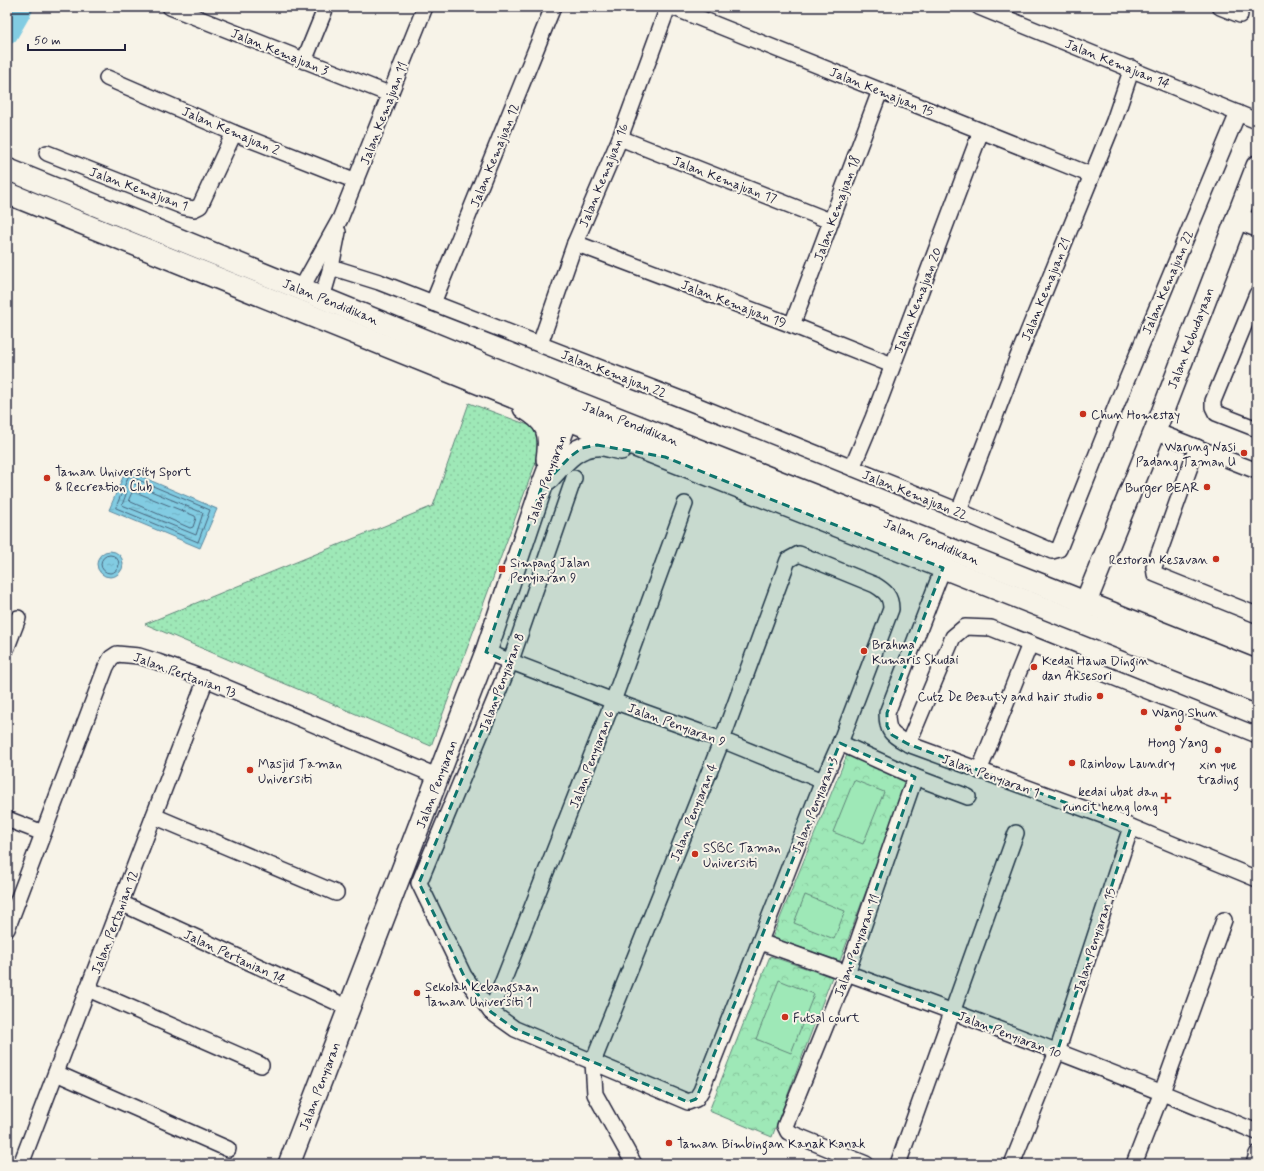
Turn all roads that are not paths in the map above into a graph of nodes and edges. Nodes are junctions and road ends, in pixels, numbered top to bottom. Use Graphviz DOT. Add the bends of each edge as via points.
graph roads {
  1 [pos="170,7"];
  2 [pos="326,7"];
  3 [pos="425,7"];
  4 [pos="553,7"];
  5 [pos="668,7"];
  6 [pos="672,7"];
  7 [pos="979,7"];
  8 [pos="1220,7"];
  9 [pos="1240,15"];
  10 [pos="304,61"];
  11 [pos="1132,68"];
  12 [pos="107,78"];
  13 [pos="880,91"];
  14 [pos="389,94"];
  15 [pos="1238,113"];
  16 [pos="1257,121"];
  17 [pos="982,131"];
  18 [pos="234,133"];
  19 [pos="620,138"];
  20 [pos="47,153"];
  21 [pos="1257,166"];
  22 [pos="7,169"];
  23 [pos="1091,175"];
  24 [pos="356,181"];
  25 [pos="14,196"];
  26 [pos="1237,218"];
  27 [pos="340,219"];
  28 [pos="830,220"];
  29 [pos="1257,226"];
  30 [pos="575,243"];
  31 [pos="331,267"];
  32 [pos="301,289"];
  33 [pos="1257,294"];
  34 [pos="322,298"];
  35 [pos="433,303"];
  36 [pos="792,325"];
  37 [pos="540,344"];
  38 [pos="892,365"];
  39 [pos="476,382"];
  40 [pos="571,410"];
  41 [pos="1257,429"];
  42 [pos="1154,431"];
  43 [pos="1197,447"];
  44 [pos="665,457"];
  45 [pos="852,468"];
  46 [pos="1257,471"];
  47 [pos="574,478"];
  48 [pos="542,486"];
  49 [pos="686,504"];
  50 [pos="959,511"];
  51 [pos="943,568"];
  52 [pos="891,608"];
  53 [pos="1082,611"];
  54 [pos="1257,615"];
  55 [pos="18,618"];
  56 [pos="1030,644"];
  57 [pos="7,648"];
  58 [pos="486,652"];
  59 [pos="510,663"];
  60 [pos="1257,671"];
  61 [pos="206,680"];
  62 [pos="1257,692"];
  63 [pos="613,702"];
  64 [pos="1257,735"];
  65 [pos="722,740"];
  66 [pos="840,743"];
  67 [pos="908,744"];
  68 [pos="979,771"];
  69 [pos="439,777"];
  70 [pos="915,777"];
  71 [pos="823,781"];
  72 [pos="968,796"];
  73 [pos="154,816"];
  74 [pos="7,819"];
  75 [pos="1131,828"];
  76 [pos="43,833"];
  77 [pos="1016,833"];
  78 [pos="1257,879"];
  79 [pos="336,893"];
  80 [pos="121,903"];
  81 [pos="1224,920"];
  82 [pos="7,929"];
  83 [pos="760,942"];
  84 [pos="847,972"];
  85 [pos="88,989"];
  86 [pos="349,1008"];
  87 [pos="491,1012"];
  88 [pos="951,1012"];
  89 [pos="1058,1052"];
  90 [pos="593,1062"];
  91 [pos="261,1064"];
  92 [pos="56,1073"];
  93 [pos="1162,1092"];
  94 [pos="1257,1132"];
  95 [pos="228,1149"];
  96 [pos="1257,1154"];
  97 [pos="26,1163"];
  98 [pos="290,1164"];
  99 [pos="634,1164"];
  100 [pos="866,1164"];
  101 [pos="898,1164"];
  102 [pos="1012,1164"];
  103 [pos="1134,1164"];
  104 [pos="1254,1164"];
  1 -- 10 [label="street, Jalan Kemajuan 3"];
  2 -- 10 [label="street"];
  3 -- 14 [label="street, Jalan Kemajuan 11"];
  4 -- 35 [label="street, Jalan Kemajuan 12"];
  5 -- 19 [label="street, Jalan Kemajuan 16"];
  6 -- 13 [label="street, Jalan Kemajuan 15"];
  7 -- 11 [label="street, Jalan Kemajuan 14"];
  8 -- 9 [label="street"];
  10 -- 14 [label="street, Jalan Kemajuan 3"];
  11 -- 15 [label="street, Jalan Kemajuan 14"];
  11 -- 23 [label="street, Jalan Kemajuan 21" via="1114,121"];
  12 -- 18 [label="street, Jalan Kemajuan 2"];
  13 -- 17 [label="street, Jalan Kemajuan 15"];
  13 -- 28 [label="street, Jalan Kemajuan 18"];
  14 -- 24 [label="street, Jalan Kemajuan 11"];
  15 -- 16 [label="street, Jalan Kemajuan 14"];
  15 -- 50 [label="street, Jalan Kemajuan 22" via="1059,549 1052,551"];
  17 -- 23 [label="street, Jalan Kemajuan 15"];
  17 -- 38 [label="street, Jalan Kemajuan 20"];
  18 -- 20 [label="street, Jalan Kemajuan 1" via="200,206 194,209"];
  18 -- 24 [label="street, Jalan Kemajuan 2"];
  19 -- 28 [label="street, Jalan Kemajuan 17"];
  19 -- 30 [label="street, Jalan Kemajuan 16"];
  21 -- 26 [label="main road, Jalan Kebudayaan"];
  22 -- 32 [label="main road, Jalan Pendidikan"];
  23 -- 50 [label="street, Jalan Kemajuan 21"];
  24 -- 27 [label="street, Jalan Kemajuan 11"];
  25 -- 39 [label="main road, Jalan Pendidikan"];
  26 -- 29 [label="main road"];
  26 -- 42 [label="main road, Jalan Kebudayaan"];
  27 -- 31 [label="street, Jalan Kemajuan 11"];
  27 -- 32 [label="street, Jalan Kemajuan 11"];
  28 -- 36 [label="street, Jalan Kemajuan 18"];
  30 -- 36 [label="street, Jalan Kemajuan 19"];
  30 -- 37 [label="street, Jalan Kemajuan 16"];
  31 -- 34 [label="street, Jalan Kemajuan 11"];
  31 -- 35 [label="street, Jalan Kemajuan 22"];
  32 -- 34 [label="main road, Jalan Pendidikan"];
  33 -- 41 [label="street" via="1213,401 1213,407 1216,413"];
  34 -- 40 [label="main road, Jalan Pendidikan"];
  35 -- 37 [label="street, Jalan Kemajuan 22"];
  36 -- 38 [label="street, Jalan Kemajuan 19"];
  37 -- 45 [label="street, Jalan Kemajuan 22"];
  38 -- 45 [label="street, Jalan Kemajuan 20"];
  39 -- 40 [label="main road, Jalan Pendidikan"];
  39 -- 48 [label="main road" via="530,411 545,426 550,440"];
  40 -- 44 [label="main road, Jalan Pendidikan"];
  40 -- 48 [label="main road, Jalan Penyiaran"];
  40 -- 53 [label="main road, Jalan Pendidikan"];
  42 -- 43 [label="street"];
  42 -- 53 [label="main road, Jalan Kebudayaan"];
  43 -- 46 [label="street"];
  43 -- 54 [label="street" via="1154,567 1155,574"];
  44 -- 48 [label="main road" via="597,444 582,448 563,463"];
  44 -- 51 [label="main road, Jalan Pendidikan"];
  45 -- 50 [label="street, Jalan Kemajuan 22"];
  47 -- 59 [label="street, Jalan Penyiaran 8"];
  48 -- 58 [label="main road, Jalan Penyiaran"];
  49 -- 63 [label="street, Jalan Penyiaran 6"];
  51 -- 53 [label="main road, Jalan Pendidikan"];
  51 -- 67 [label="street, Jalan Penyiaran 1" via="887,713 887,726 892,735"];
  52 -- 65 [label="street, Jalan Penyiaran 4" via="886,592 875,585 799,554 788,560"];
  52 -- 66 [label="street, Jalan Penyiaran 3"];
  53 -- 60 [label="main road, Jalan Pendidikan"];
  53 -- 62 [label="main road, Jalan Pendidikan"];
  55 -- 57 [label="street"];
  56 -- 64 [label="street"];
  56 -- 67 [label="street" via="991,628 965,628 953,637"];
  56 -- 68 [label="street"];
  58 -- 59 [label="street, Jalan Penyiaran 9"];
  58 -- 69 [label="main road, Jalan Penyiaran"];
  59 -- 63 [label="street, Jalan Penyiaran 9"];
  59 -- 87 [label="street, Jalan Penyiaran 8" via="419,883 464,976"];
  61 -- 69 [label="street, Jalan Pertanian 13"];
  61 -- 73 [label="street, Jalan Pertanian 12"];
  61 -- 76 [label="street, Jalan Pertanian 13" via="139,656 117,654 111,658"];
  63 -- 65 [label="street, Jalan Penyiaran 9"];
  63 -- 87 [label="street, Jalan Penyiaran 6"];
  65 -- 71 [label="street, Jalan Penyiaran 9"];
  65 -- 90 [label="street, Jalan Penyiaran 4"];
  66 -- 70 [label="street"];
  66 -- 71 [label="street, Jalan Penyiaran 3"];
  67 -- 68 [label="street, Jalan Penyiaran 1"];
  68 -- 75 [label="street, Jalan Penyiaran 1"];
  69 -- 86 [label="main road, Jalan Penyiaran"];
  70 -- 72 [label="street"];
  70 -- 84 [label="street, Jalan Penyiaran 11"];
  71 -- 83 [label="street, Jalan Penyiaran 3"];
  73 -- 79 [label="street"];
  73 -- 80 [label="street, Jalan Pertanian 12"];
  74 -- 76 [label="street"];
  75 -- 78 [label="street, Jalan Penyiaran 1"];
  75 -- 89 [label="street, Jalan Penyiaran 15"];
  76 -- 82 [label="street, Jalan Pertanian 13"];
  77 -- 88 [label="street"];
  80 -- 85 [label="street, Jalan Pertanian 12"];
  80 -- 86 [label="street, Jalan Pertanian 14"];
  81 -- 93 [label="street"];
  83 -- 84 [label="street, Jalan Penyiaran 10"];
  83 -- 90 [label="street, Jalan Penyiaran 3" via="696,1099 688,1102"];
  84 -- 88 [label="street, Jalan Penyiaran 10"];
  84 -- 100 [label="street, Jalan Penyiaran 11" via="785,1126 788,1132"];
  85 -- 91 [label="street"];
  85 -- 92 [label="street, Jalan Pertanian 12"];
  86 -- 98 [label="main road, Jalan Penyiaran"];
  87 -- 90 [label="street" via="515,1029"];
  88 -- 89 [label="street, Jalan Penyiaran 10"];
  88 -- 101 [label="street"];
  89 -- 93 [label="street, Jalan Penyiaran 10"];
  89 -- 102 [label="street, Jalan Penyiaran 15"];
  90 -- 99 [label="street" via="596,1094"];
  92 -- 95 [label="street"];
  92 -- 97 [label="street, Jalan Pertanian 12"];
  93 -- 94 [label="street, Jalan Penyiaran 10"];
  93 -- 103 [label="street"];
  96 -- 104 [label="street"];
}
